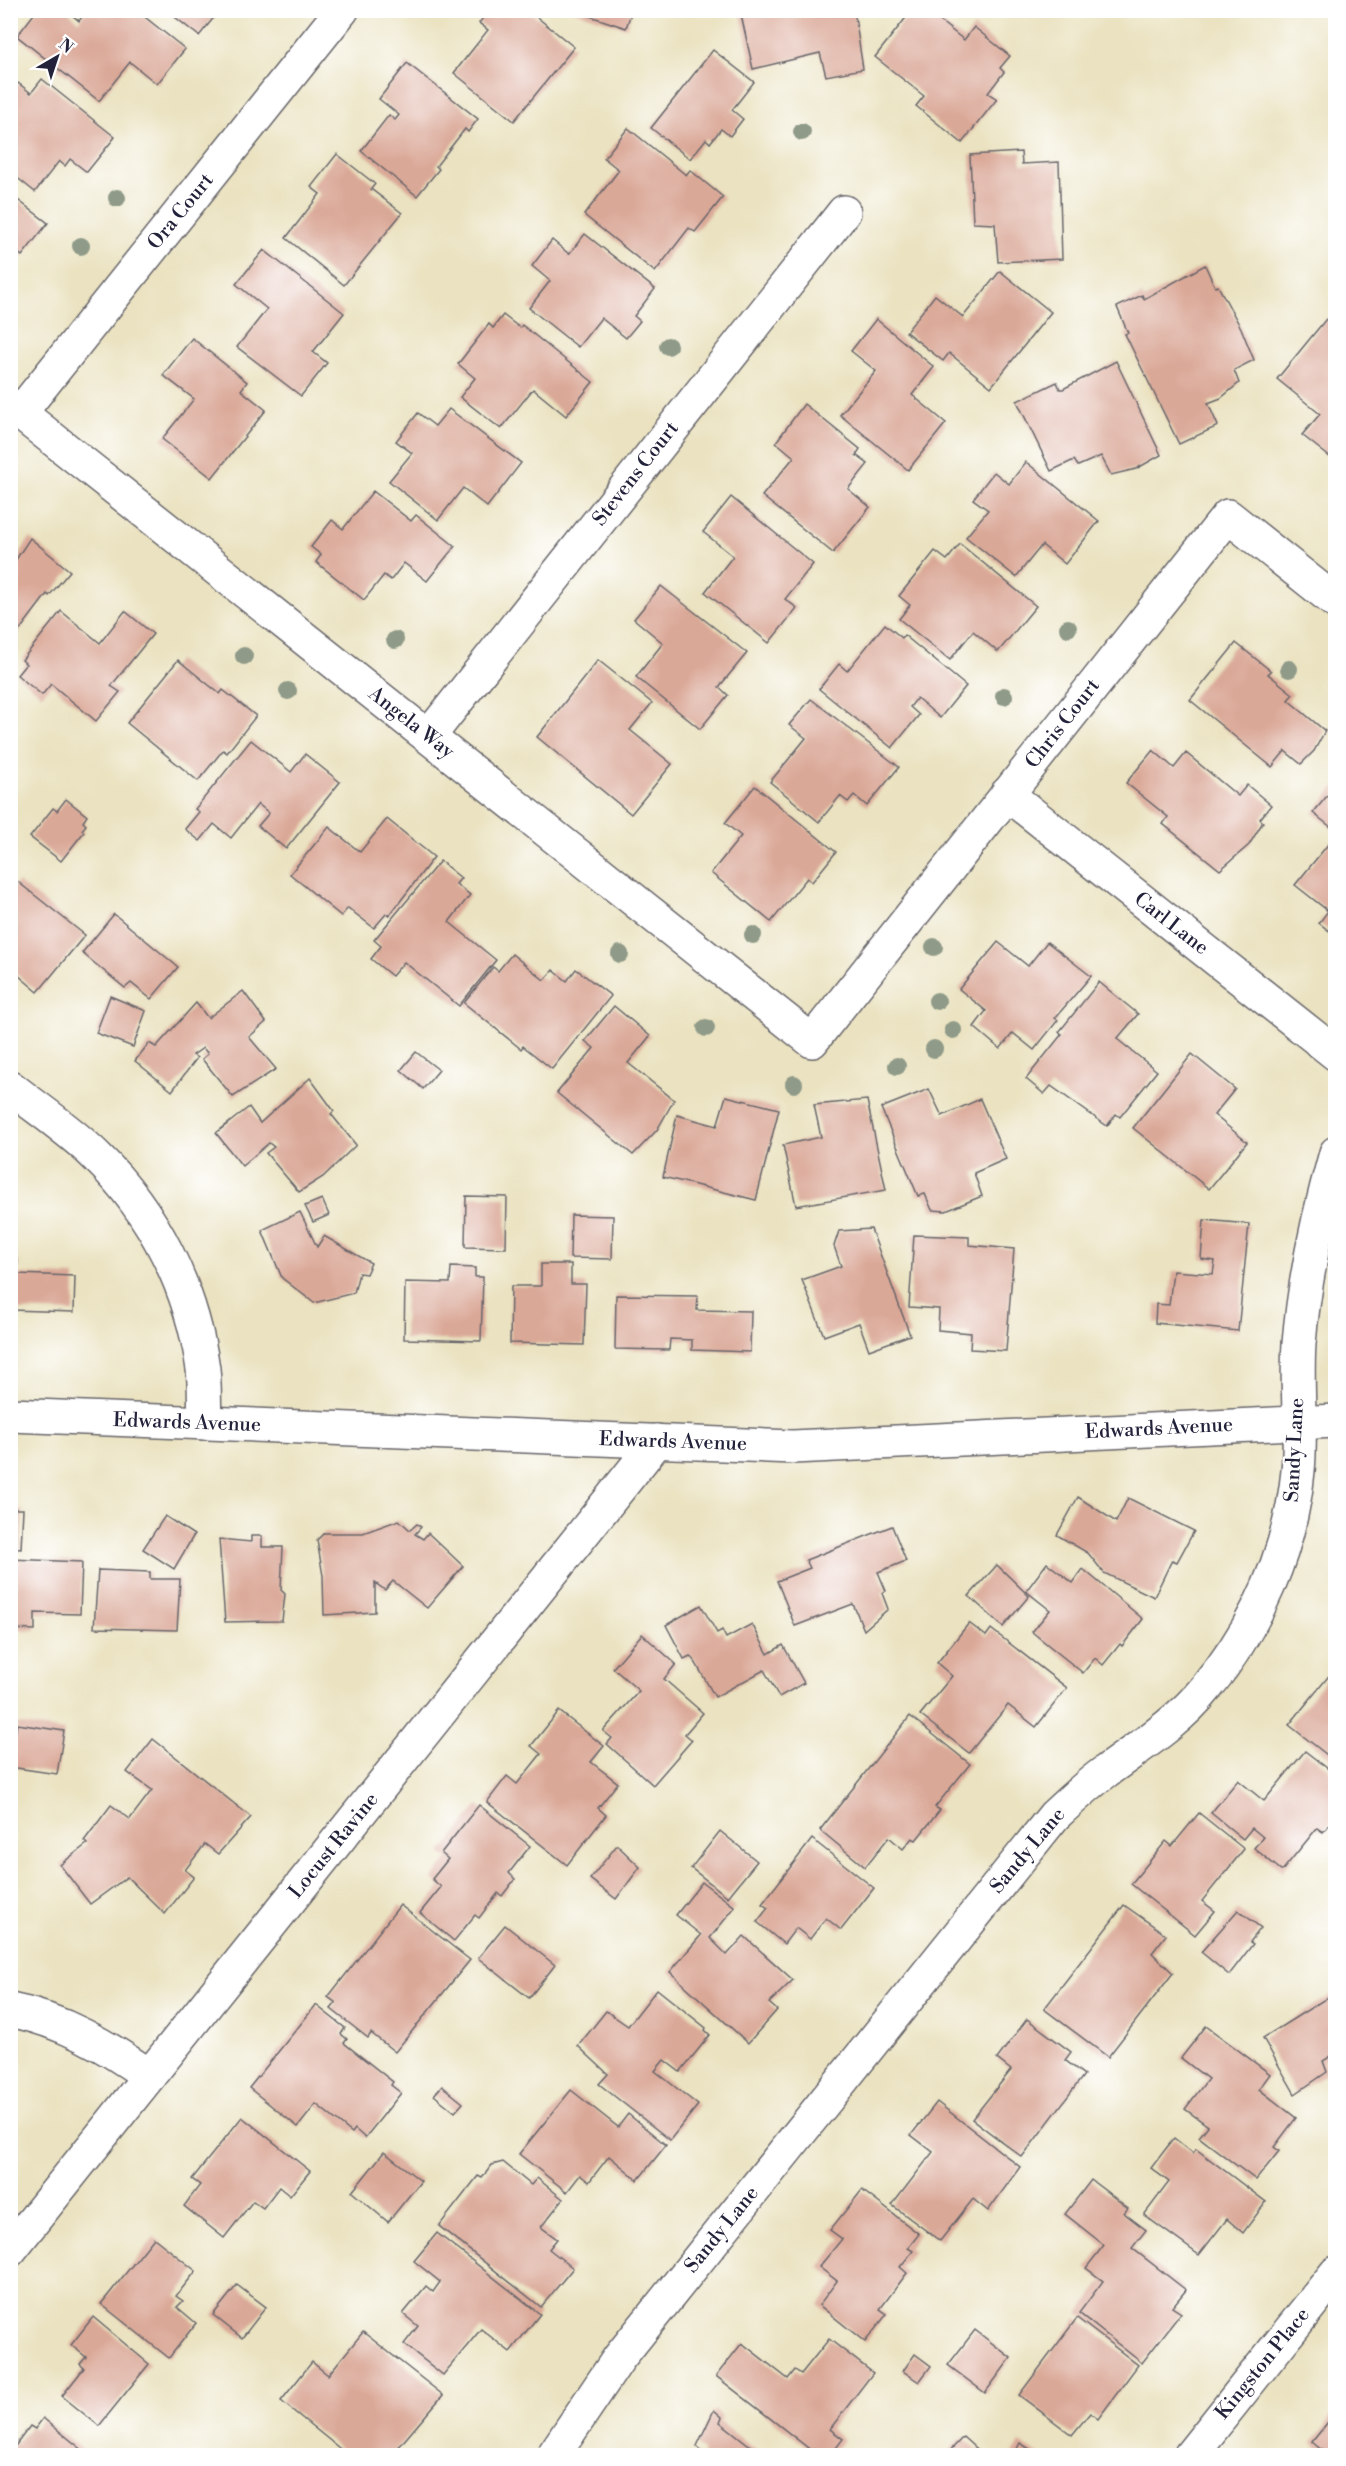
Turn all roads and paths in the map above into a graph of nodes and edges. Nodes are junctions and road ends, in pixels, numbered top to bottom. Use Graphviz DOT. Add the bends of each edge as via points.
graph roads {
  1 [pos="342,10"];
  2 [pos="844,212"];
  3 [pos="15,409"];
  4 [pos="1335,602"];
  5 [pos="429,736"];
  6 [pos="1007,794"];
  7 [pos="812,1041"];
  8 [pos="1335,1054"];
  9 [pos="10,1087"];
  10 [pos="1335,1153"];
  11 [pos="10,1415"];
  12 [pos="1335,1421"];
  13 [pos="1299,1422"];
  14 [pos="205,1424"];
  15 [pos="657,1441"];
  16 [pos="10,2010"];
  17 [pos="149,2076"];
  18 [pos="10,2250"];
  19 [pos="1335,2273"];
  20 [pos="553,2456"];
  21 [pos="1190,2456"];
  1 -- 3 [label="street, Ora Court"];
  2 -- 5 [label="street, Stevens Court"];
  3 -- 5 [label="street, Angela Way"];
  4 -- 6 [label="street, Chris Court" via="1228,516"];
  5 -- 7 [label="street, Angela Way"];
  6 -- 7 [label="street, Chris Court"];
  6 -- 8 [label="street, Carl Lane"];
  9 -- 14 [label="street" via="96,1155 136,1201 168,1253 191,1310 203,1370"];
  10 -- 13 [label="street, Sandy Lane" via="1307,1271 1299,1346"];
  11 -- 14 [label="street, Edwards Avenue"];
  12 -- 13 [label="street, Edwards Avenue"];
  13 -- 15 [label="street, Edwards Avenue" via="793,1447"];
  13 -- 20 [label="street, Sandy Lane" via="1298,1471 1289,1529 1268,1591 1240,1643 1204,1690 1162,1731 1103,1773 1054,1816 619,2358"];
  14 -- 15 [label="street, Edwards Avenue"];
  15 -- 17 [label="street, Locust Ravine"];
  16 -- 17 [label="street" via="69,2028"];
  17 -- 18 [label="street, Locust Ravine"];
  19 -- 21 [label="street, Kingston Place"];
}
